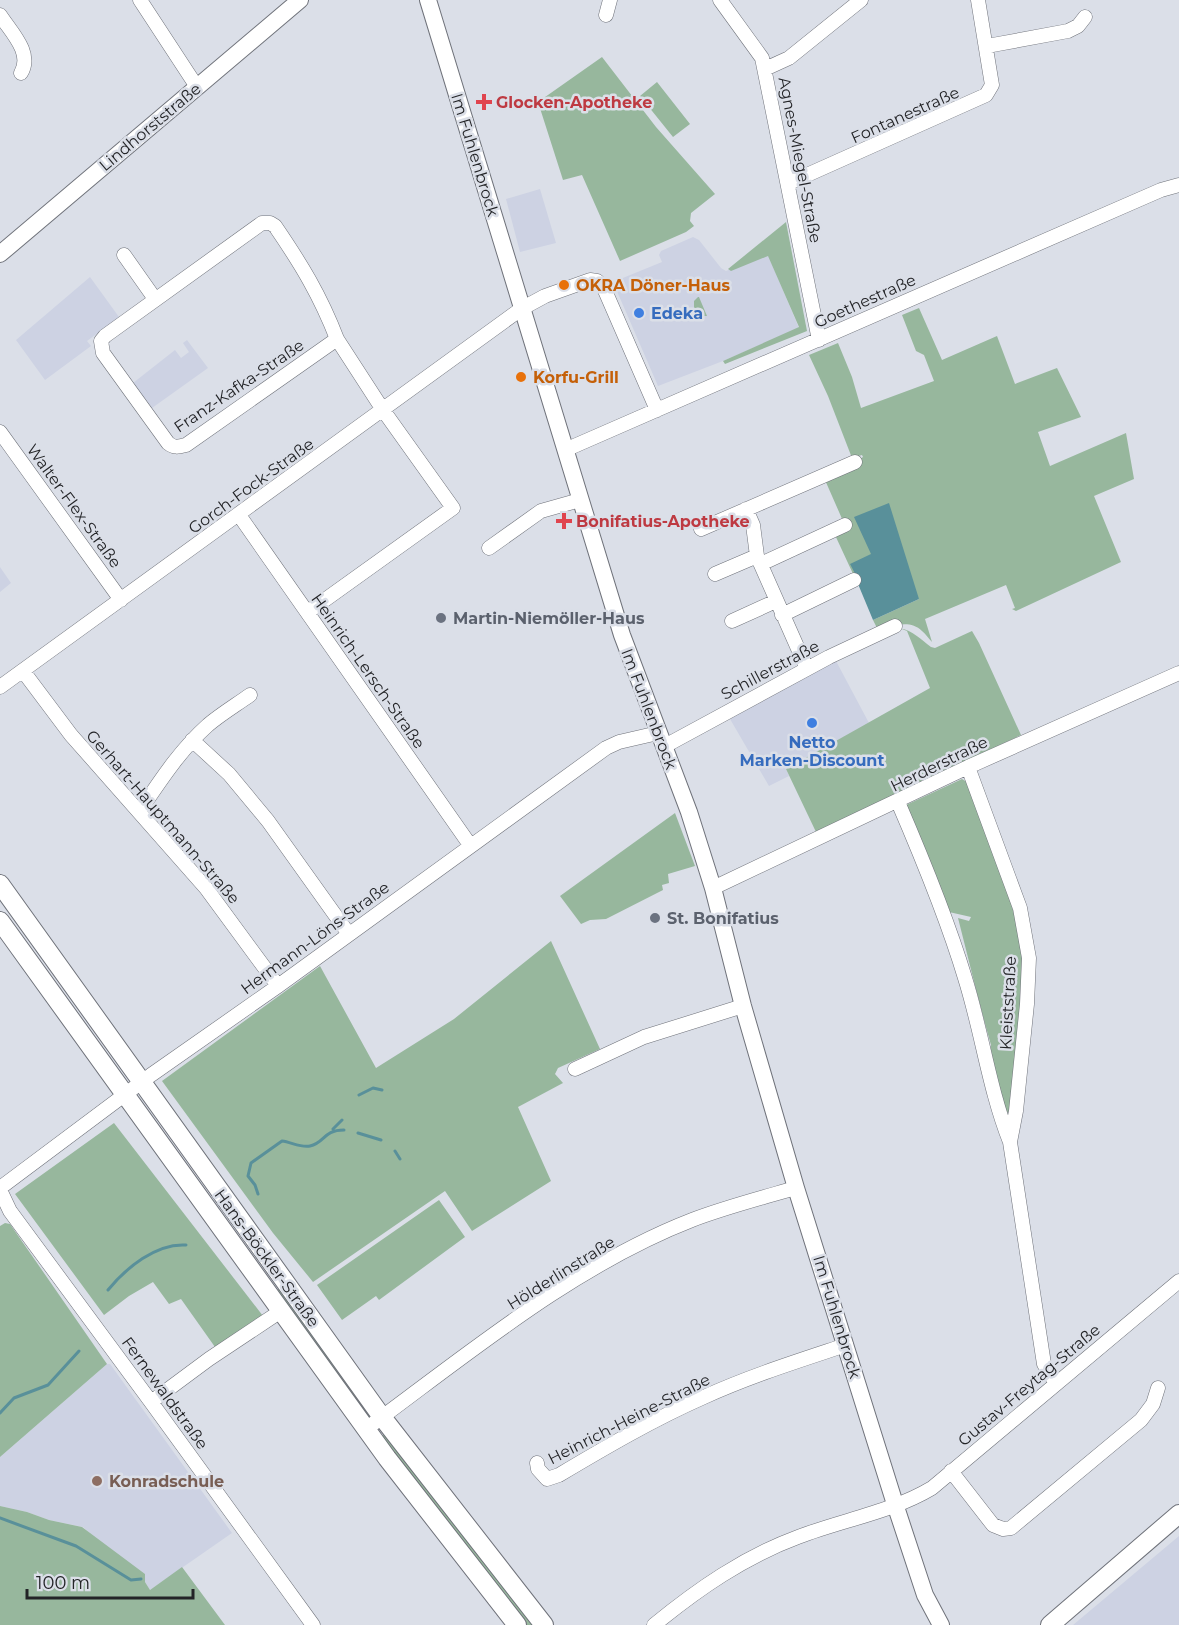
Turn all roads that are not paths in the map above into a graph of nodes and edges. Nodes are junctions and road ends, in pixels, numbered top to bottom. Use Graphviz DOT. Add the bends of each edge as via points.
graph roads {
  1 [pos="140,0"];
  2 [pos="300,0"];
  3 [pos="428,0"];
  4 [pos="610,0"];
  5 [pos="720,0"];
  6 [pos="861,0"];
  7 [pos="978,0"];
  8 [pos="0,15"];
  9 [pos="606,15"];
  10 [pos="1085,17"];
  11 [pos="987,46"];
  12 [pos="765,69"];
  13 [pos="21,74"];
  14 [pos="197,87"];
  15 [pos="789,183"];
  16 [pos="1179,185"];
  17 [pos="0,254"];
  18 [pos="124,255"];
  19 [pos="155,299"];
  20 [pos="521,309"];
  21 [pos="337,339"];
  22 [pos="819,339"];
  23 [pos="657,410"];
  24 [pos="383,411"];
  25 [pos="0,432"];
  26 [pos="565,450"];
  27 [pos="855,462"];
  28 [pos="580,500"];
  29 [pos="746,509"];
  30 [pos="238,515"];
  31 [pos="845,525"];
  32 [pos="701,529"];
  33 [pos="489,548"];
  34 [pos="759,560"];
  35 [pos="715,574"];
  36 [pos="854,580"];
  37 [pos="121,600"];
  38 [pos="776,601"];
  39 [pos="308,612"];
  40 [pos="782,615"];
  41 [pos="732,621"];
  42 [pos="895,626"];
  43 [pos="807,669"];
  44 [pos="23,671"];
  45 [pos="1179,673"];
  46 [pos="0,687"];
  47 [pos="250,695"];
  48 [pos="192,740"];
  49 [pos="661,740"];
  50 [pos="968,767"];
  51 [pos="898,802"];
  52 [pos="139,812"];
  53 [pos="470,846"];
  54 [pos="0,884"];
  55 [pos="713,888"];
  56 [pos="0,921"];
  57 [pos="348,933"];
  58 [pos="278,986"];
  59 [pos="743,1006"];
  60 [pos="575,1069"];
  61 [pos="141,1082"];
  62 [pos="124,1095"];
  63 [pos="1010,1142"];
  64 [pos="796,1188"];
  65 [pos="0,1189"];
  66 [pos="5,1214"];
  67 [pos="1179,1281"];
  68 [pos="280,1311"];
  69 [pos="846,1345"];
  70 [pos="1056,1384"];
  71 [pos="1158,1388"];
  72 [pos="151,1402"];
  73 [pos="382,1417"];
  74 [pos="366,1429"];
  75 [pos="537,1462"];
  76 [pos="951,1471"];
  77 [pos="895,1504"];
  78 [pos="1179,1515"];
  79 [pos="313,1625"];
  80 [pos="517,1625"];
  81 [pos="544,1625"];
  82 [pos="654,1625"];
  83 [pos="941,1625"];
  84 [pos="1050,1625"];
  1 -- 14 [label="street"];
  2 -- 14 [label="street, Lindhorststraße"];
  3 -- 20 [label="street, Im Fuhlenbrock"];
  4 -- 9 [label="street"];
  5 -- 12 [label="street, Agnes-Miegel-Straße" via="756,47"];
  6 -- 12 [label="street" via="789,58"];
  7 -- 11 [label="street, Fontanestraße"];
  8 -- 13 [label="street" via="26,55"];
  10 -- 11 [label="street" via="1068,31"];
  11 -- 15 [label="street, Fontanestraße" via="992,85 986,96"];
  12 -- 15 [label="street, Agnes-Miegel-Straße"];
  14 -- 17 [label="street, Lindhorststraße"];
  15 -- 22 [label="street, Agnes-Miegel-Straße"];
  16 -- 22 [label="street, Goethestraße" via="1075,226"];
  18 -- 19 [label="street"];
  19 -- 21 [label="street, Franz-Kafka-Straße" via="256,226 270,222 307,273"];
  19 -- 21 [label="street, Franz-Kafka-Straße" via="105,336 101,347 172,446 186,445"];
  20 -- 23 [label="street" via="545,296 597,281 603,286"];
  20 -- 24 [label="street, Gorch-Fock-Straße"];
  20 -- 26 [label="street, Im Fuhlenbrock"];
  21 -- 24 [label="street, Franz-Kafka-Straße"];
  22 -- 23 [label="street, Goethestraße"];
  23 -- 26 [label="street, Goethestraße"];
  24 -- 30 [label="street, Gorch-Fock-Straße"];
  24 -- 39 [label="street, Franz-Kafka-Straße" via="453,508"];
  25 -- 37 [label="street, Walter-Flex-Straße"];
  26 -- 28 [label="street, Im Fuhlenbrock"];
  27 -- 29 [label="street"];
  28 -- 33 [label="street" via="541,511"];
  28 -- 49 [label="street, Im Fuhlenbrock" via="625,645"];
  29 -- 32 [label="street"];
  29 -- 34 [label="street"];
  30 -- 37 [label="street, Gorch-Fock-Straße"];
  30 -- 39 [label="street, Heinrich-Lersch-Straße"];
  31 -- 34 [label="street"];
  34 -- 35 [label="street"];
  34 -- 38 [label="street"];
  36 -- 40 [label="street"];
  37 -- 44 [label="street, Gorch-Fock-Straße"];
  38 -- 40 [label="street"];
  38 -- 41 [label="street"];
  39 -- 53 [label="street, Heinrich-Lersch-Straße"];
  40 -- 43 [label="street"];
  42 -- 43 [label="street, Schillerstraße"];
  43 -- 49 [label="street, Schillerstraße"];
  44 -- 46 [label="street, Gorch-Fock-Straße"];
  44 -- 52 [label="street, Gerhart-Hauptmann-Straße" via="71,735"];
  45 -- 50 [label="street, Herderstraße"];
  47 -- 48 [label="street"];
  48 -- 52 [label="street"];
  48 -- 57 [label="street" via="229,774 268,821"];
  49 -- 53 [label="street, Hermann-Löns-Straße" via="620,742 606,748"];
  49 -- 55 [label="street, Im Fuhlenbrock"];
  50 -- 51 [label="street, Herderstraße"];
  50 -- 63 [label="street, Kleiststraße" via="1020,908 1029,958 1020,1079"];
  51 -- 55 [label="street, Herderstraße"];
  51 -- 63 [label="street, Kleiststraße" via="952,938 998,1113"];
  52 -- 58 [label="street, Gerhart-Hauptmann-Straße" via="206,888"];
  53 -- 57 [label="street, Hermann-Löns-Straße"];
  54 -- 61 [label="main road, Hans-Böckler-Straße"];
  55 -- 59 [label="street, Im Fuhlenbrock"];
  56 -- 62 [label="main road, Hans-Böckler-Straße"];
  57 -- 58 [label="street, Hermann-Löns-Straße"];
  58 -- 61 [label="street, Hermann-Löns-Straße"];
  59 -- 60 [label="street" via="644,1037"];
  59 -- 64 [label="street, Im Fuhlenbrock"];
  61 -- 62 [label="street, Hermann-Löns-Straße"];
  61 -- 73 [label="main road, Hans-Böckler-Straße"];
  62 -- 65 [label="street, Hermann-Löns-Straße"];
  62 -- 68 [label="main road, Hans-Böckler-Straße"];
  63 -- 70 [label="street, Kleiststraße" via="1044,1364"];
  64 -- 69 [label="street, Im Fuhlenbrock"];
  64 -- 73 [label="street, Hölderlinstraße" via="693,1220 615,1257 538,1305"];
  65 -- 66 [label="street, Fernewaldstraße"];
  66 -- 72 [label="street, Fernewaldstraße"];
  67 -- 70 [label="street, Gustav-Freytag-Straße"];
  68 -- 72 [label="street, Hans-Böckler-Straße"];
  68 -- 74 [label="main road, Hans-Böckler-Straße"];
  69 -- 75 [label="street, Heinrich-Heine-Straße" via="704,1397 630,1433 559,1475 547,1479"];
  69 -- 77 [label="street, Im Fuhlenbrock"];
  70 -- 76 [label="street, Gustav-Freytag-Straße"];
  71 -- 76 [label="street" via="1153,1404 1141,1420 1011,1528 993,1525"];
  72 -- 79 [label="street, Fernewaldstraße"];
  73 -- 74 [label="street, Hölderlinstraße"];
  73 -- 81 [label="main road, Hans-Böckler-Straße"];
  74 -- 80 [label="main road, Hans-Böckler-Straße"];
  76 -- 77 [label="street, Gustav-Freytag-Straße" via="922,1494"];
  77 -- 82 [label="street, Gustav-Freytag-Straße" via="759,1554 713,1580"];
  77 -- 83 [label="street, Im Fuhlenbrock" via="925,1595"];
  78 -- 84 [label="main road"];
}
